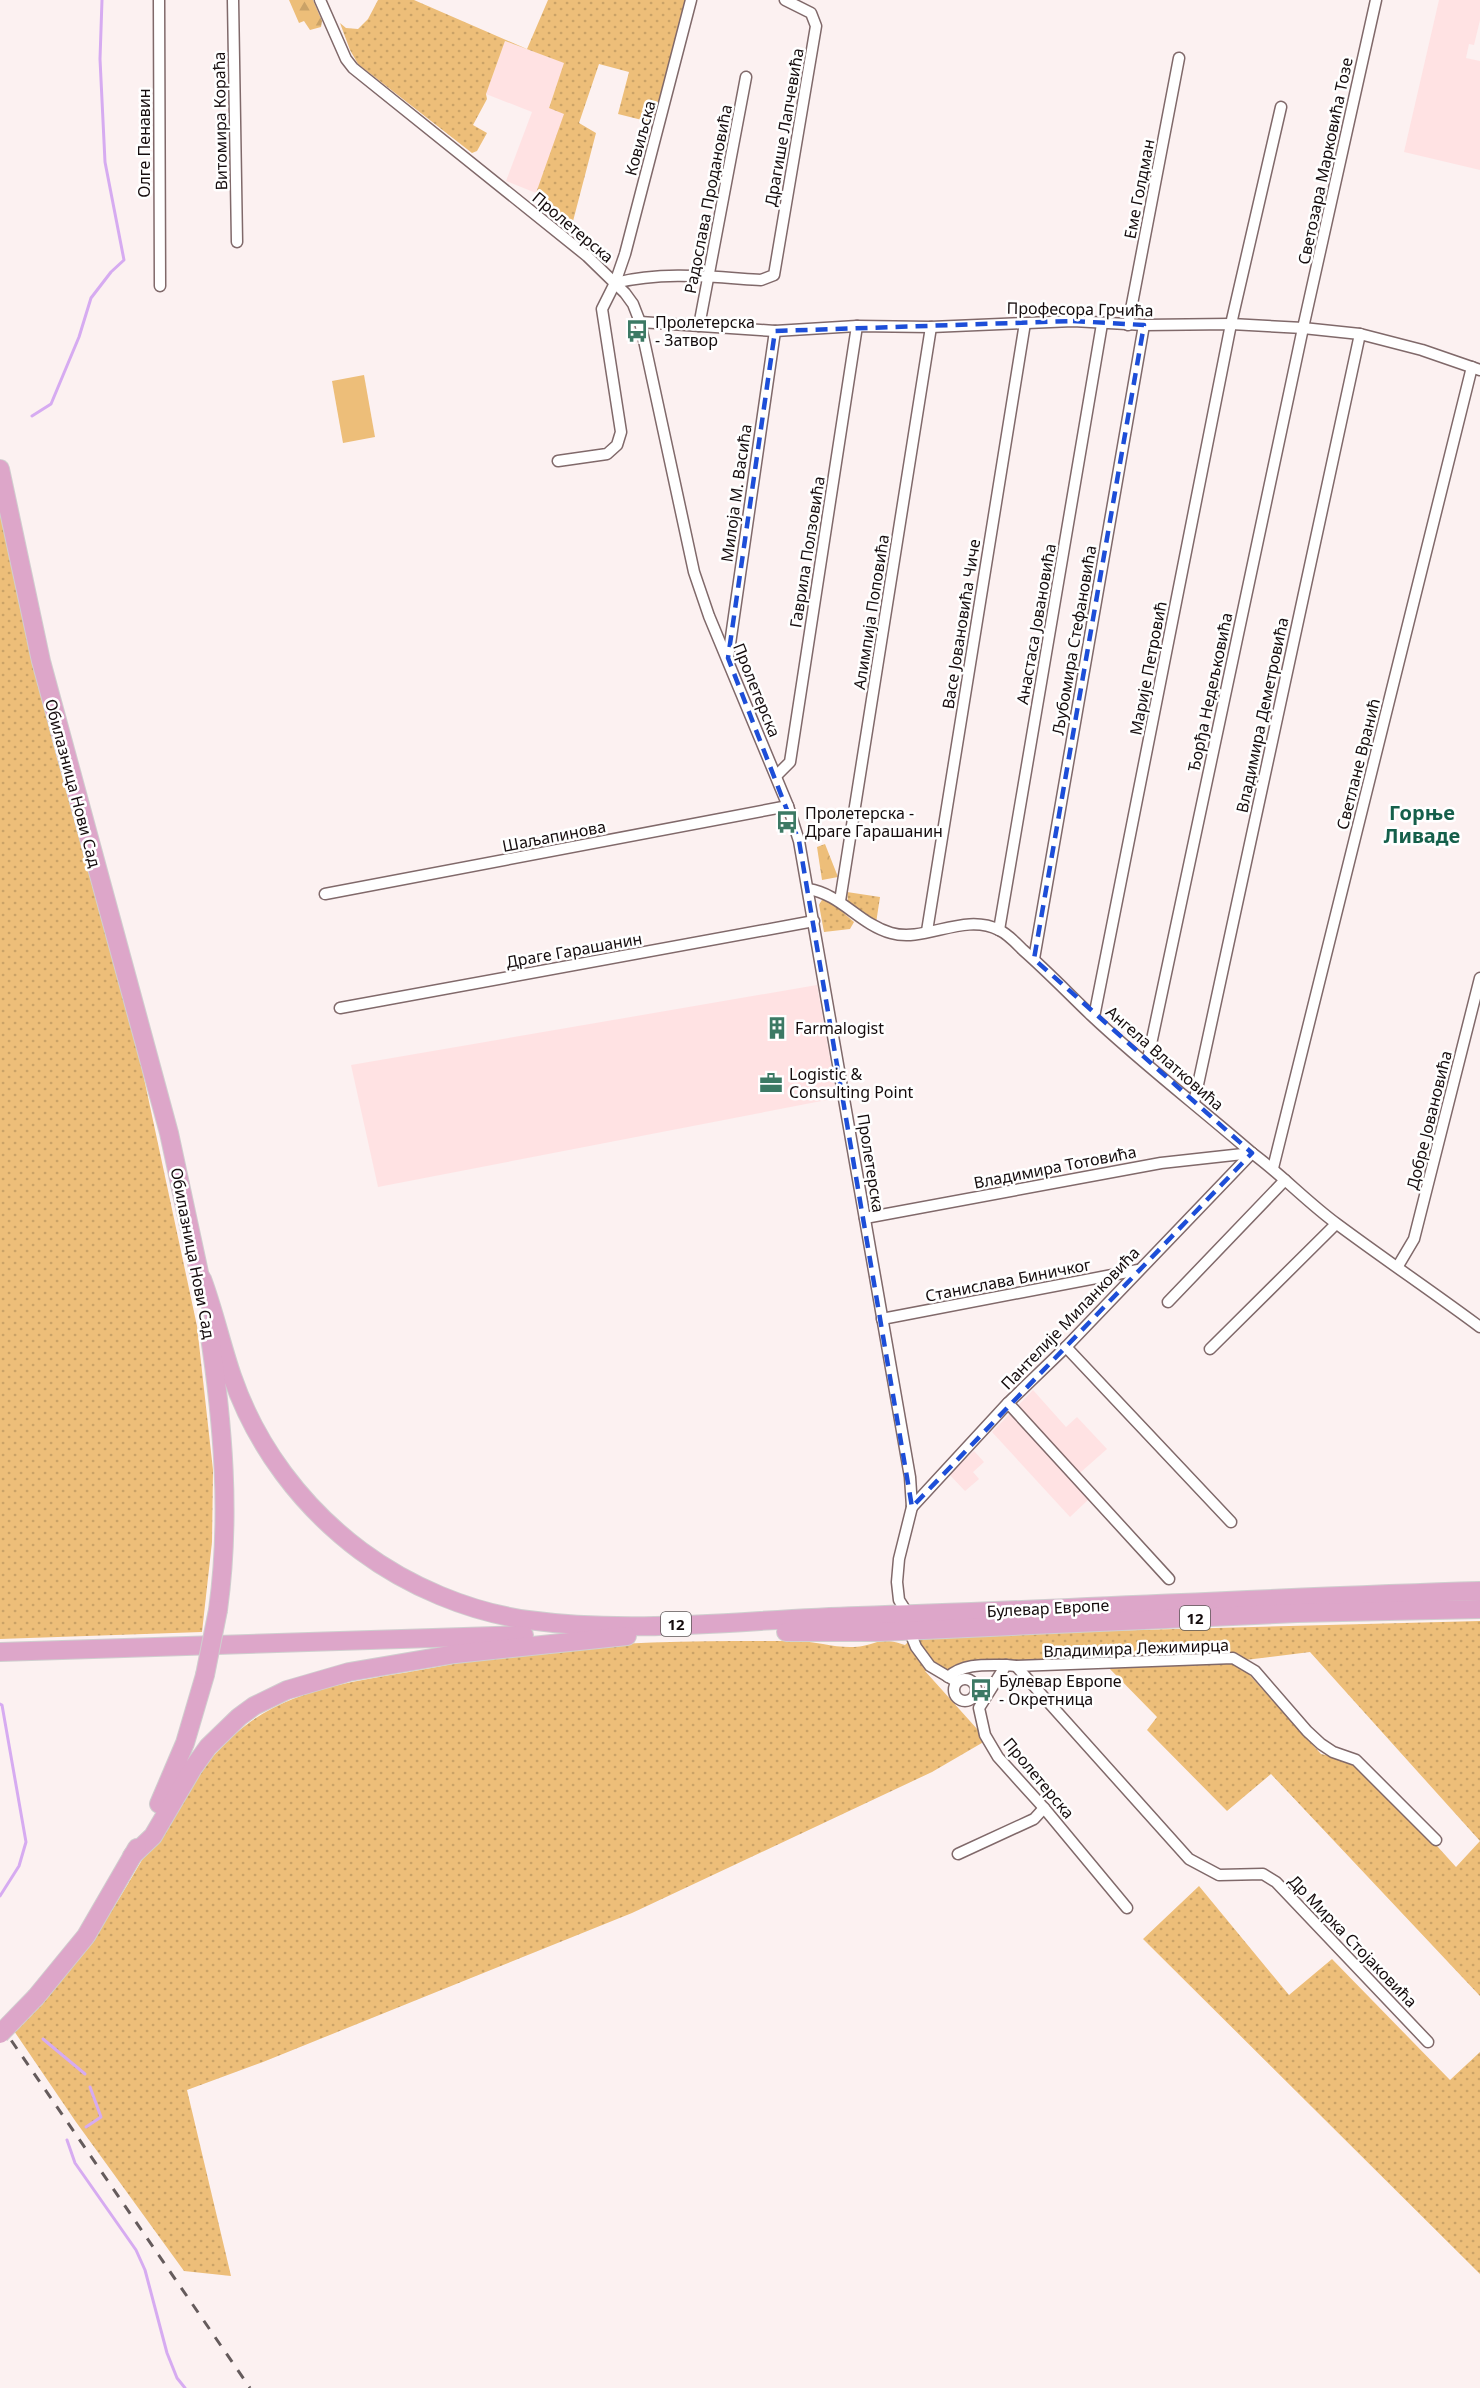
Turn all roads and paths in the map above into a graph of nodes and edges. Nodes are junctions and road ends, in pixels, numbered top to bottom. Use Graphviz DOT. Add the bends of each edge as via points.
graph roads {
  1 [pos="159,0"];
  2 [pos="233,0"];
  3 [pos="320,0"];
  4 [pos="691,0"];
  5 [pos="785,0"];
  6 [pos="1376,0"];
  7 [pos="1179,58"];
  8 [pos="746,77"];
  9 [pos="1281,107"];
  10 [pos="237,242"];
  11 [pos="707,277"];
  12 [pos="615,283"];
  13 [pos="160,286"];
  14 [pos="640,322"];
  15 [pos="1025,323"];
  16 [pos="1102,324"];
  17 [pos="1231,324"];
  18 [pos="1128,325"];
  19 [pos="1144,325"];
  20 [pos="699,326"];
  21 [pos="857,326"];
  22 [pos="931,327"];
  23 [pos="1303,328"];
  24 [pos="775,331"];
  25 [pos="1360,334"];
  26 [pos="1476,368"];
  27 [pos="558,461"];
  28 [pos="0,469"];
  29 [pos="728,658"];
  30 [pos="776,776"];
  31 [pos="789,806"];
  32 [pos="808,888"];
  33 [pos="325,894"];
  34 [pos="840,902"];
  35 [pos="814,921"];
  36 [pos="999,930"];
  37 [pos="927,931"];
  38 [pos="1034,959"];
  39 [pos="1480,978"];
  40 [pos="340,1008"];
  41 [pos="1094,1017"];
  42 [pos="1147,1063"];
  43 [pos="1194,1103"];
  44 [pos="1252,1153"];
  45 [pos="1273,1168"];
  46 [pos="1285,1180"];
  47 [pos="865,1218"];
  48 [pos="1336,1224"];
  49 [pos="1398,1266"];
  50 [pos="1138,1270"];
  51 [pos="202,1279"];
  52 [pos="1168,1302"];
  53 [pos="882,1319"];
  54 [pos="1479,1324"];
  55 [pos="1066,1347"];
  56 [pos="1210,1349"];
  57 [pos="1008,1403"];
  58 [pos="912,1507"];
  59 [pos="1231,1522"];
  60 [pos="1169,1579"];
  61 [pos="1480,1592"];
  62 [pos="1480,1609"];
  63 [pos="909,1622"];
  64 [pos="615,1631"];
  65 [pos="0,1652"];
  66 [pos="1011,1666"];
  67 [pos="952,1680"];
  68 [pos="975,1704"];
  69 [pos="1044,1808"];
  70 [pos="1436,1840"];
  71 [pos="958,1854"];
  72 [pos="132,1856"];
  73 [pos="1127,1908"];
  74 [pos="0,2034"];
  75 [pos="1428,2042"];
  1 -- 13 [label="street, Олге Пенавин"];
  2 -- 10 [label="street, Витомира Кораћа"];
  3 -- 12 [label="street, Пролетерска" via="353,68 587,255"];
  4 -- 12 [label="street, Ковиљска"];
  5 -- 11 [label="street, Драгише Лапчевића" via="811,13 816,26 774,275 761,280"];
  6 -- 23 [label="street, Светозара Марковића Тозе"];
  7 -- 18 [label="street, Еме Голдман"];
  8 -- 11 [label="street, Радослава Продановића"];
  9 -- 17 [label="street, Марије Петровић"];
  11 -- 12 [label="street" via="646,277"];
  11 -- 20 [label="street, Радослава Продановића"];
  12 -- 14 [label="street, Пролетерска" via="633,304"];
  12 -- 27 [label="street, Ковиљска" via="602,309 621,432 617,445 607,454"];
  14 -- 20 [label="street, Професора Грчића"];
  14 -- 29 [label="street, Пролетерска" via="694,572"];
  15 -- 16 [label="street, Професора Грчића"];
  15 -- 22 [label="street, Професора Грчића"];
  15 -- 37 [label="street, Васе Јовановића Чиче"];
  16 -- 18 [label="street, Професора Грчића"];
  16 -- 36 [label="street, Анастаса Јовановића"];
  17 -- 19 [label="street, Професора Грчића"];
  17 -- 23 [label="street, Професора Грчића"];
  17 -- 41 [label="street, Марије Петровић"];
  18 -- 19 [label="street, Професора Грчића"];
  19 -- 38 [label="street, Љубомира Стефановића"];
  20 -- 24 [label="street, Професора Грчића"];
  21 -- 22 [label="street, Професора Грчића"];
  21 -- 24 [label="street, Професора Грчића"];
  21 -- 30 [label="street, Гаврила Ползовића" via="790,762"];
  22 -- 34 [label="street, Алимпија Поповића"];
  23 -- 25 [label="street, Професора Грчића"];
  23 -- 42 [label="street, Ђорђа Недељковића"];
  24 -- 29 [label="street, Милоја М. Васића"];
  25 -- 26 [label="street, Професора Грчића"];
  25 -- 43 [label="street, Владимира Деметровића"];
  26 -- 45 [label="street, Светлане Вранић"];
  28 -- 51 [label="main road, Обилазница Нови Сад" via="53,706 169,1133"];
  29 -- 30 [label="street, Пролетерска"];
  30 -- 31 [label="street, Пролетерска"];
  31 -- 32 [label="street, Пролетерска"];
  31 -- 33 [label="street, Шаљапинова"];
  32 -- 34 [label="street, Ангела Влатковића"];
  32 -- 35 [label="street, Пролетерска"];
  34 -- 37 [label="street, Ангела Влатковића" via="869,925 892,934 907,936"];
  35 -- 40 [label="street, Драге Гарашанин"];
  35 -- 47 [label="street, Пролетерска"];
  36 -- 37 [label="street, Ангела Влатковића" via="970,924"];
  36 -- 38 [label="street, Ангела Влатковића"];
  38 -- 41 [label="street, Ангела Влатковића"];
  39 -- 49 [label="street, Добре Јовановића" via="1414,1239"];
  41 -- 42 [label="street, Ангела Влатковића"];
  42 -- 43 [label="street, Ангела Влатковића"];
  43 -- 44 [label="street, Ангела Влатковића"];
  44 -- 45 [label="street, Ангела Влатковића"];
  44 -- 47 [label="street, Владимира Тотовића" via="1161,1163"];
  44 -- 50 [label="street, Пантелије Миланковића"];
  45 -- 46 [label="street, Ангела Влатковића"];
  46 -- 48 [label="street, Ангела Влатковића"];
  46 -- 52 [label="street"];
  47 -- 53 [label="street, Пролетерска"];
  48 -- 49 [label="street, Ангела Влатковића"];
  48 -- 56 [label="street"];
  49 -- 54 [label="street, Ангела Влатковића"];
  50 -- 53 [label="street, Станислава Биничког"];
  50 -- 55 [label="street, Пантелије Миланковића"];
  51 -- 64 [label="main road" via="232,1377 251,1420 277,1465 331,1527 375,1561 457,1602 529,1620"];
  51 -- 72 [label="main road, Обилазница Нови Сад, bridge" via="225,1491 226,1535 218,1610 205,1675 185,1743"];
  53 -- 58 [label="street, Пролетерска"];
  55 -- 57 [label="street, Пантелије Миланковића"];
  55 -- 59 [label="street"];
  57 -- 58 [label="street, Пантелије Миланковића"];
  57 -- 60 [label="street"];
  58 -- 63 [label="street, Пролетерска" via="897,1582 899,1600"];
  61 -- 63 [label="main road, Булевар Европе / 12" via="1303,1596"];
  62 -- 63 [label="main road, Булевар Европе / 12"];
  63 -- 64 [label="main road, Булевар Европе / 12"];
  63 -- 67 [label="street, Пролетерска" via="923,1657"];
  64 -- 65 [label="main road"];
  64 -- 72 [label="main road" via="426,1659 326,1677 287,1690 239,1717 208,1747 153,1836"];
  66 -- 67 [label="street, Владимира Лежимирца" via="964,1667 956,1669"];
  66 -- 68 [label="street"];
  66 -- 70 [label="street, Владимира Лежимирца" via="1233,1658 1255,1671 1321,1744 1356,1760"];
  66 -- 75 [label="street, Др Мирка Стојаковића" via="1189,1859 1219,1875 1263,1874 1276,1882"];
  67 -- 68 [label="street" via="957,1697"];
  67 -- 68 [label="street, Пролетерска" via="966,1678 975,1683"];
  68 -- 69 [label="street, Пролетерска" via="985,1735 998,1756"];
  69 -- 71 [label="street" via="1034,1819"];
  69 -- 73 [label="street, Пролетерска"];
  72 -- 74 [label="main road, Обилазница Нови Сад, bridge" via="86,1936 56,1975"];
}
